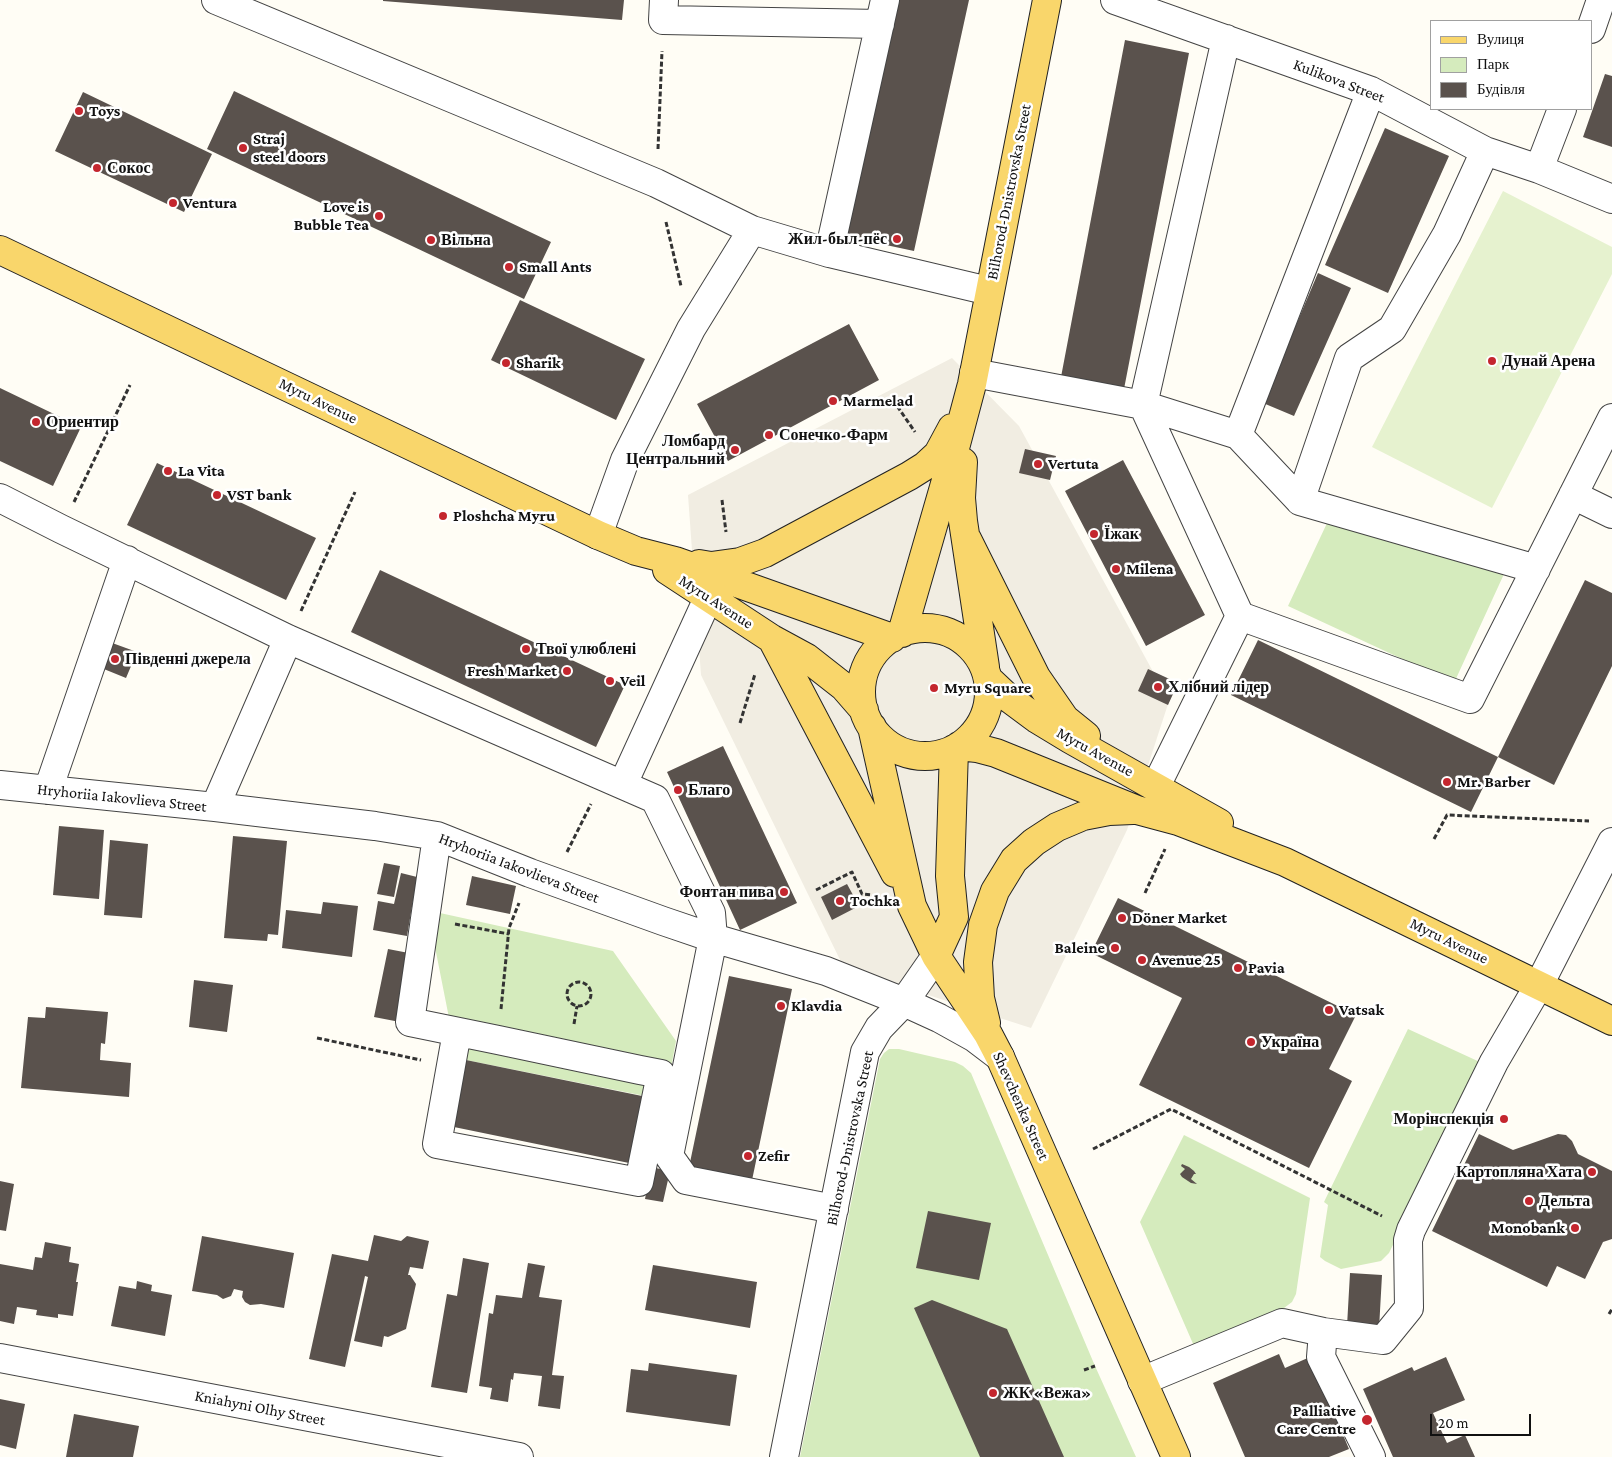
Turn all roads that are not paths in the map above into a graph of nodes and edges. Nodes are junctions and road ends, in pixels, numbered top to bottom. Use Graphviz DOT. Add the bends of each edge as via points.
graph roads {
  1 [pos="216,0"];
  2 [pos="1047,0"];
  3 [pos="1115,0"];
  4 [pos="1601,0"];
  5 [pos="664,10"];
  6 [pos="883,12"];
  7 [pos="1592,26"];
  8 [pos="1226,39"];
  9 [pos="1371,90"];
  10 [pos="1562,110"];
  11 [pos="1485,151"];
  12 [pos="1539,169"];
  13 [pos="1612,199"];
  14 [pos="752,230"];
  15 [pos="0,250"];
  16 [pos="829,254"];
  17 [pos="989,291"];
  18 [pos="973,378"];
  19 [pos="1143,405"];
  20 [pos="1612,418"];
  21 [pos="1238,435"];
  22 [pos="1573,495"];
  23 [pos="0,498"];
  24 [pos="1300,501"];
  25 [pos="1612,514"];
  26 [pos="598,535"];
  27 [pos="967,539"];
  28 [pos="636,551"];
  29 [pos="127,560"];
  30 [pos="675,561"];
  31 [pos="1536,569"];
  32 [pos="709,596"];
  33 [pos="1240,616"];
  34 [pos="897,635"];
  35 [pos="288,639"];
  36 [pos="772,639"];
  37 [pos="987,675"];
  38 [pos="868,718"];
  39 [pos="956,748"];
  40 [pos="614,781"];
  41 [pos="0,785"];
  42 [pos="1156,786"];
  43 [pos="48,790"];
  44 [pos="215,807"];
  45 [pos="1137,810"];
  46 [pos="437,836"];
  47 [pos="1612,842"];
  48 [pos="1285,862"];
  49 [pos="995,891"];
  50 [pos="912,906"];
  51 [pos="954,918"];
  52 [pos="713,938"];
  53 [pos="936,956"];
  54 [pos="1539,985"];
  55 [pos="904,1002"];
  56 [pos="1612,1021"];
  57 [pos="458,1032"];
  58 [pos="994,1046"];
  59 [pos="834,1209"];
  60 [pos="1323,1332"];
  61 [pos="0,1358"];
  62 [pos="1142,1381"];
  63 [pos="519,1457"];
  64 [pos="784,1457"];
  65 [pos="1176,1457"];
  66 [pos="1371,1457"];
  1 -- 14 [label="street" via="656,183"];
  2 -- 17 [label="main road, Bilhorod-Dnistrovska Street"];
  3 -- 8 [label="street, Kulikova Street"];
  4 -- 7 [label="street"];
  5 -- 6 [label="street"];
  6 -- 16 [label="street"];
  8 -- 9 [label="street, Kulikova Street"];
  8 -- 19 [label="street"];
  9 -- 11 [label="street, Kulikova Street"];
  9 -- 21 [label="street"];
  10 -- 12 [label="street"];
  11 -- 12 [label="street, Kulikova Street"];
  11 -- 24 [label="street" via="1447,234 1392,329 1348,358"];
  12 -- 13 [label="street, Kulikova Street"];
  14 -- 16 [label="street"];
  14 -- 26 [label="street" via="691,329 625,460"];
  15 -- 26 [label="main road, Myru Avenue"];
  16 -- 17 [label="street"];
  17 -- 18 [label="main road, Bilhorod-Dnistrovska Street"];
  18 -- 19 [label="street"];
  18 -- 27 [label="main road, Bilhorod-Dnistrovska Street" via="962,471 961,498"];
  18 -- 30 [label="main road" via="943,446 925,466 753,558 711,566"];
  18 -- 34 [label="main road, Bilhorod-Dnistrovska Street" via="951,463"];
  19 -- 21 [label="street"];
  19 -- 33 [label="street"];
  20 -- 22 [label="street"];
  21 -- 24 [label="street"];
  22 -- 25 [label="street"];
  22 -- 31 [label="street"];
  23 -- 29 [label="street"];
  24 -- 31 [label="street"];
  26 -- 28 [label="main road, Myru Avenue"];
  27 -- 37 [label="main road, Bilhorod-Dnistrovska Street"];
  27 -- 42 [label="main road" via="1036,677 1064,719 1102,751"];
  28 -- 30 [label="main road, Myru Avenue"];
  28 -- 32 [label="main road, Myru Avenue"];
  29 -- 35 [label="street"];
  29 -- 43 [label="street"];
  30 -- 34 [label="main road, Myru Avenue"];
  31 -- 33 [label="street" via="1470,699"];
  32 -- 36 [label="main road, Myru Avenue"];
  32 -- 40 [label="street"];
  33 -- 42 [label="street"];
  34 -- 37 [label="main road" via="929,628 947,632 971,647"];
  34 -- 38 [label="main road" via="878,649 868,664 862,682"];
  35 -- 40 [label="street"];
  35 -- 44 [label="street"];
  36 -- 38 [label="main road, Myru Avenue" via="807,658 844,687"];
  36 -- 50 [label="main road"];
  37 -- 39 [label="main road" via="989,698 984,717 973,734"];
  37 -- 42 [label="main road, Myru Avenue" via="1006,696 1037,719"];
  38 -- 39 [label="main road" via="877,734 908,754 936,755"];
  38 -- 50 [label="main road"];
  39 -- 45 [label="main road, Myru Avenue" via="977,748 996,753"];
  39 -- 51 [label="main road" via="950,876"];
  40 -- 52 [label="street" via="655,799 711,913"];
  41 -- 43 [label="street, Hryhoriia Iakovlieva Street"];
  42 -- 48 [label="main road, Myru Avenue"];
  43 -- 44 [label="street, Hryhoriia Iakovlieva Street"];
  44 -- 46 [label="street, Hryhoriia Iakovlieva Street"];
  45 -- 48 [label="main road, Myru Avenue" via="1178,821"];
  45 -- 49 [label="main road" via="1082,816 1057,827 1014,860"];
  46 -- 52 [label="street, Hryhoriia Iakovlieva Street"];
  46 -- 57 [label="street" via="410,1022"];
  47 -- 54 [label="street"];
  48 -- 54 [label="main road, Myru Avenue"];
  49 -- 51 [label="main road"];
  49 -- 58 [label="main road" via="983,925 978,962 980,998"];
  50 -- 53 [label="main road"];
  51 -- 53 [label="main road"];
  52 -- 55 [label="street, Hryhoriia Iakovlieva Street" via="826,971"];
  52 -- 59 [label="street" via="669,1156 686,1180"];
  53 -- 55 [label="street, Bilhorod-Dnistrovska Street"];
  53 -- 58 [label="main road, Shevchenka Street"];
  54 -- 56 [label="main road, Myru Avenue"];
  54 -- 60 [label="street" via="1494,1062 1409,1235 1409,1308 1383,1340"];
  55 -- 58 [label="street, Hryhoriia Iakovlieva Street"];
  55 -- 59 [label="street, Bilhorod-Dnistrovska Street" via="879,1028 866,1052"];
  57 -- 57 [label="street" via="661,1074 639,1182 437,1144"];
  58 -- 62 [label="main road, Shevchenka Street"];
  59 -- 64 [label="street, Bilhorod-Dnistrovska Street"];
  60 -- 62 [label="street" via="1282,1323"];
  60 -- 66 [label="street" via="1321,1357"];
  61 -- 63 [label="street, Kniahyni Olhy Street"];
  62 -- 65 [label="main road, Shevchenka Street"];
}
